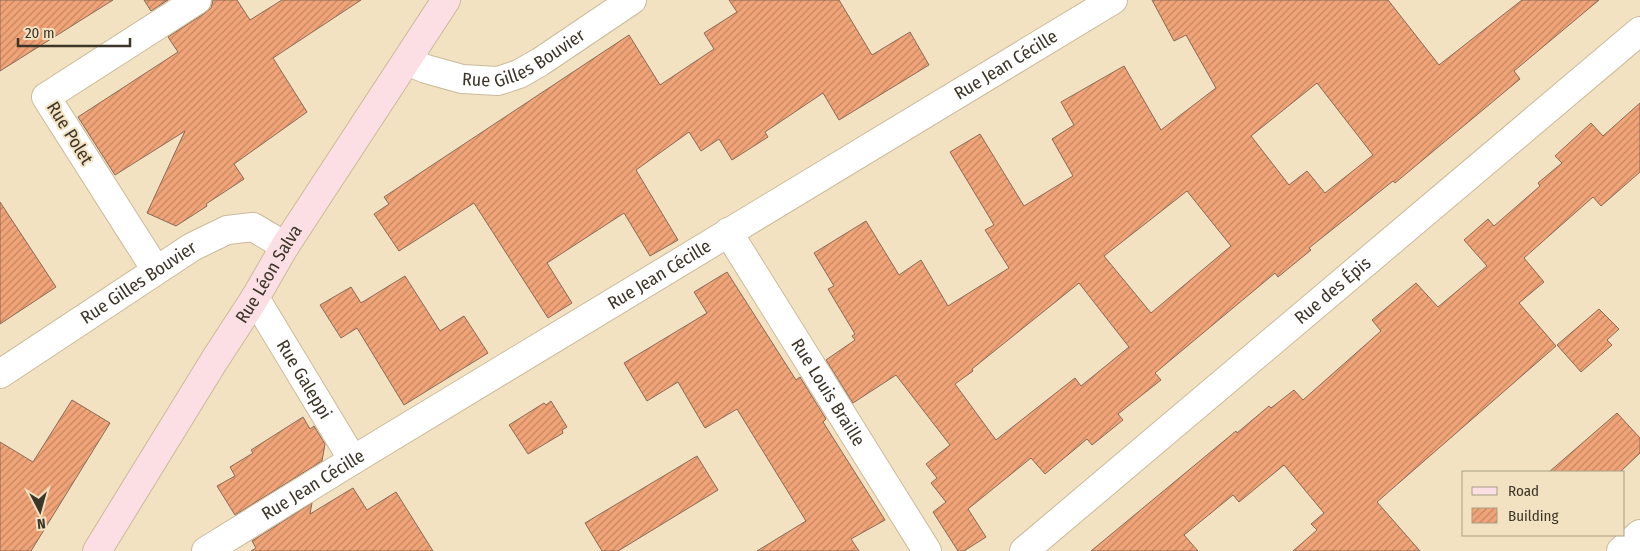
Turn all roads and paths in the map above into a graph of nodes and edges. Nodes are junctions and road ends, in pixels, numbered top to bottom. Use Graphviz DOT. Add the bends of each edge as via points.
graph roads {
  1 [pos="197,0"];
  2 [pos="446,0"];
  3 [pos="632,0"];
  4 [pos="1113,0"];
  5 [pos="1640,31"];
  6 [pos="406,61"];
  7 [pos="728,232"];
  8 [pos="285,246"];
  9 [pos="156,270"];
  10 [pos="255,298"];
  11 [pos="0,374"];
  12 [pos="353,460"];
  13 [pos="1640,534"];
  14 [pos="97,551"];
  15 [pos="206,551"];
  16 [pos="927,551"];
  17 [pos="1024,551"];
  18 [pos="1621,551"];
  1 -- 9 [label="street, Rue Polet" via="46,98"];
  2 -- 6 [label="street, Rue Léon Salva"];
  3 -- 6 [label="street, Rue Gilles Bouvier" via="533,66 498,81 462,79"];
  4 -- 7 [label="street, Rue Jean Cécille"];
  5 -- 17 [label="street, Rue des Épis"];
  6 -- 8 [label="street, Rue Léon Salva"];
  7 -- 12 [label="street, Rue Jean Cécille"];
  7 -- 16 [label="street, Rue Louis Braille"];
  8 -- 9 [label="street, Rue Gilles Bouvier" via="253,226 227,230"];
  8 -- 10 [label="street, Rue Léon Salva"];
  9 -- 11 [label="street, Rue Gilles Bouvier"];
  10 -- 12 [label="street, Rue Galeppi"];
  10 -- 14 [label="street, Rue Léon Salva"];
  12 -- 15 [label="street, Rue Jean Cécille"];
  13 -- 18 [label="street"];
}
